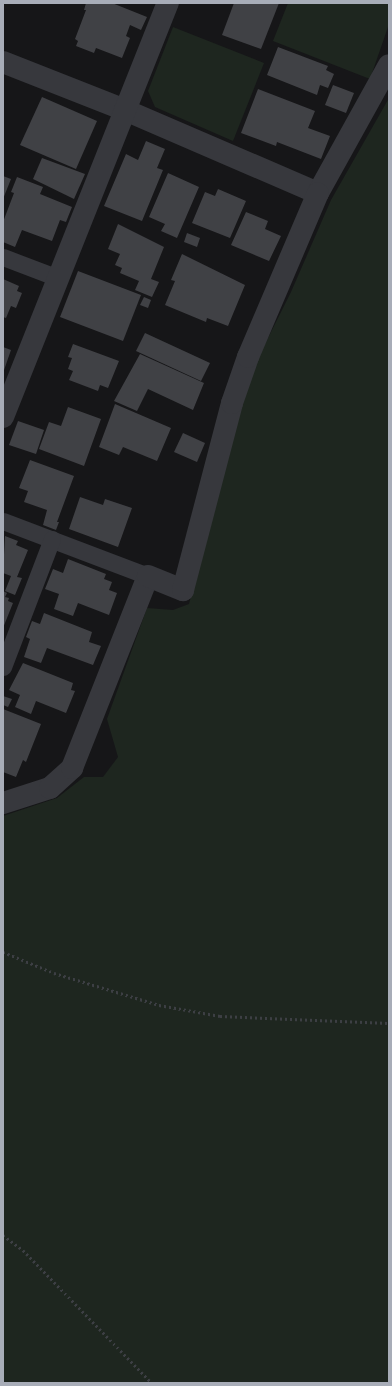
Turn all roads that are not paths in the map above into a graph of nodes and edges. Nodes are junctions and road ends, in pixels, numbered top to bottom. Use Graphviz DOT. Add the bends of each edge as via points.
graph roads {
  1 [pos="168,3"];
  2 [pos="3,62"];
  3 [pos="389,65"];
  4 [pos="125,110"];
  5 [pos="318,193"];
  6 [pos="3,257"];
  7 [pos="58,278"];
  8 [pos="3,417"];
  9 [pos="3,522"];
  10 [pos="52,539"];
  11 [pos="148,576"];
  12 [pos="3,666"];
  13 [pos="3,803"];
  1 -- 4 [label="street"];
  2 -- 4 [label="street"];
  3 -- 5 [label="street"];
  4 -- 5 [label="street"];
  4 -- 7 [label="street"];
  5 -- 11 [label="street" via="248,357 232,403 183,590"];
  6 -- 7 [label="lane"];
  7 -- 8 [label="street"];
  9 -- 10 [label="lane"];
  10 -- 11 [label="lane"];
  10 -- 12 [label="lane"];
  11 -- 13 [label="street" via="72,768 50,788"];
}
